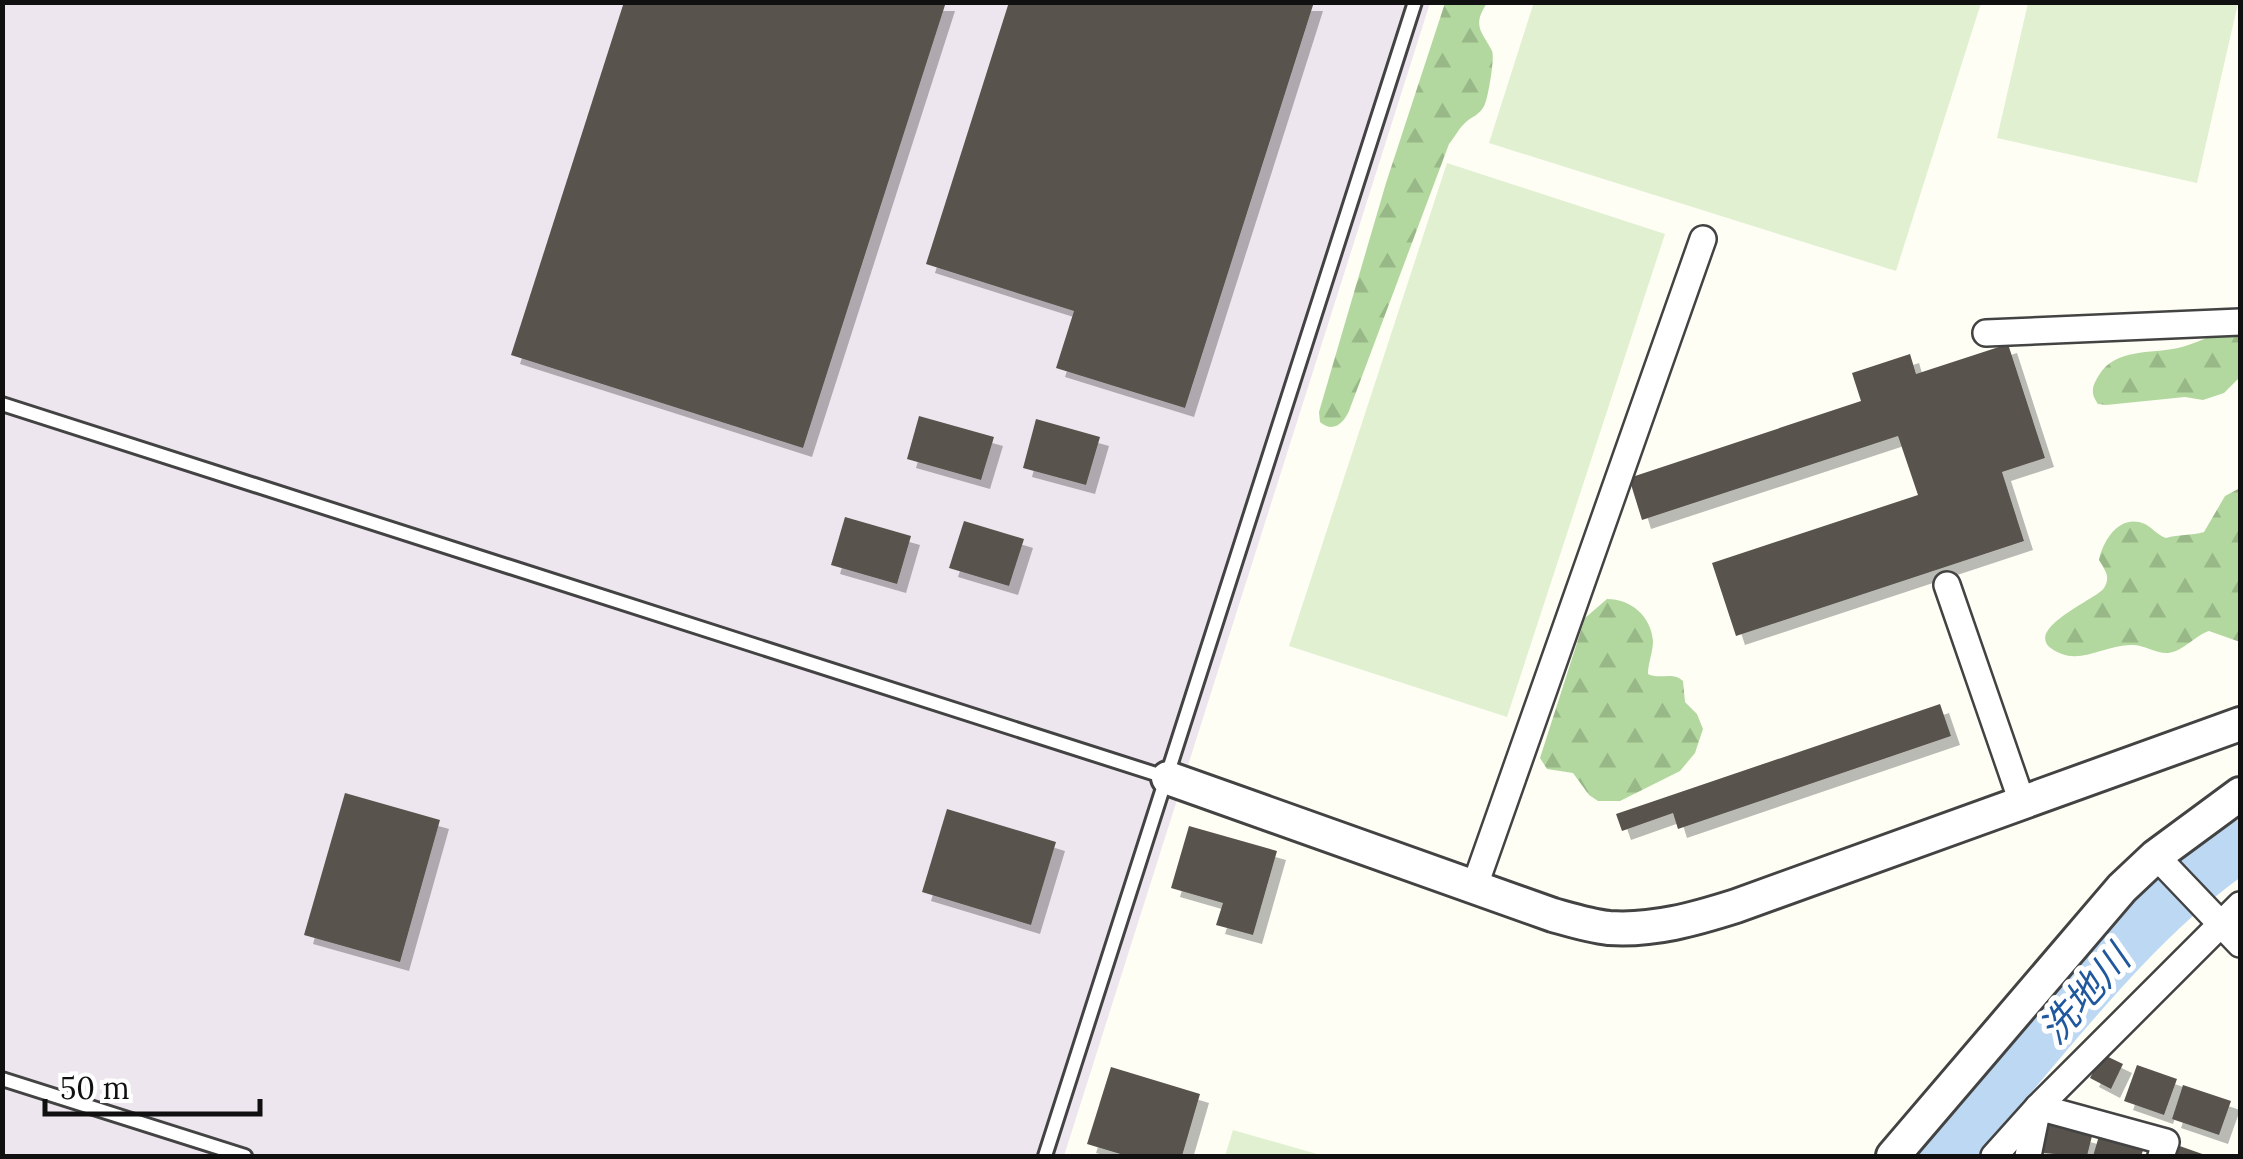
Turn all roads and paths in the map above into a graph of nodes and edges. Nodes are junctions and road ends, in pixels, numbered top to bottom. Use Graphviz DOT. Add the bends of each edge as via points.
graph roads {
  1 [pos="1415,2"];
  2 [pos="1703,238"];
  3 [pos="2240,322"];
  4 [pos="1986,332"];
  5 [pos="2,404"];
  6 [pos="1946,585"];
  7 [pos="2240,724"];
  8 [pos="1168,778"];
  9 [pos="2240,794"];
  10 [pos="2022,802"];
  11 [pos="2163,862"];
  12 [pos="1474,888"];
  13 [pos="2240,905"];
  14 [pos="2216,917"];
  15 [pos="2240,944"];
  16 [pos="2,1080"];
  17 [pos="2038,1107"];
  18 [pos="246,1156"];
  19 [pos="1044,1156"];
  20 [pos="1893,1156"];
  21 [pos="1994,1156"];
  22 [pos="2028,1156"];
  23 [pos="2161,1156"];
  1 -- 8 [label="lane"];
  2 -- 12 [label="street"];
  3 -- 4 [label="street"];
  5 -- 8 [label="lane"];
  6 -- 10 [label="street"];
  7 -- 10 [label="street"];
  8 -- 12 [label="street"];
  8 -- 19 [label="lane"];
  9 -- 11 [label="street"];
  10 -- 12 [label="street" via="1683,922 1607,928"];
  11 -- 14 [label="street"];
  11 -- 20 [label="street" via="2079,936"];
  13 -- 14 [label="street"];
  14 -- 15 [label="street"];
  14 -- 17 [label="street"];
  16 -- 18 [label="lane"];
  17 -- 21 [label="street"];
  17 -- 22 [label="street"];
  17 -- 23 [label="street" via="2166,1142"];
}
